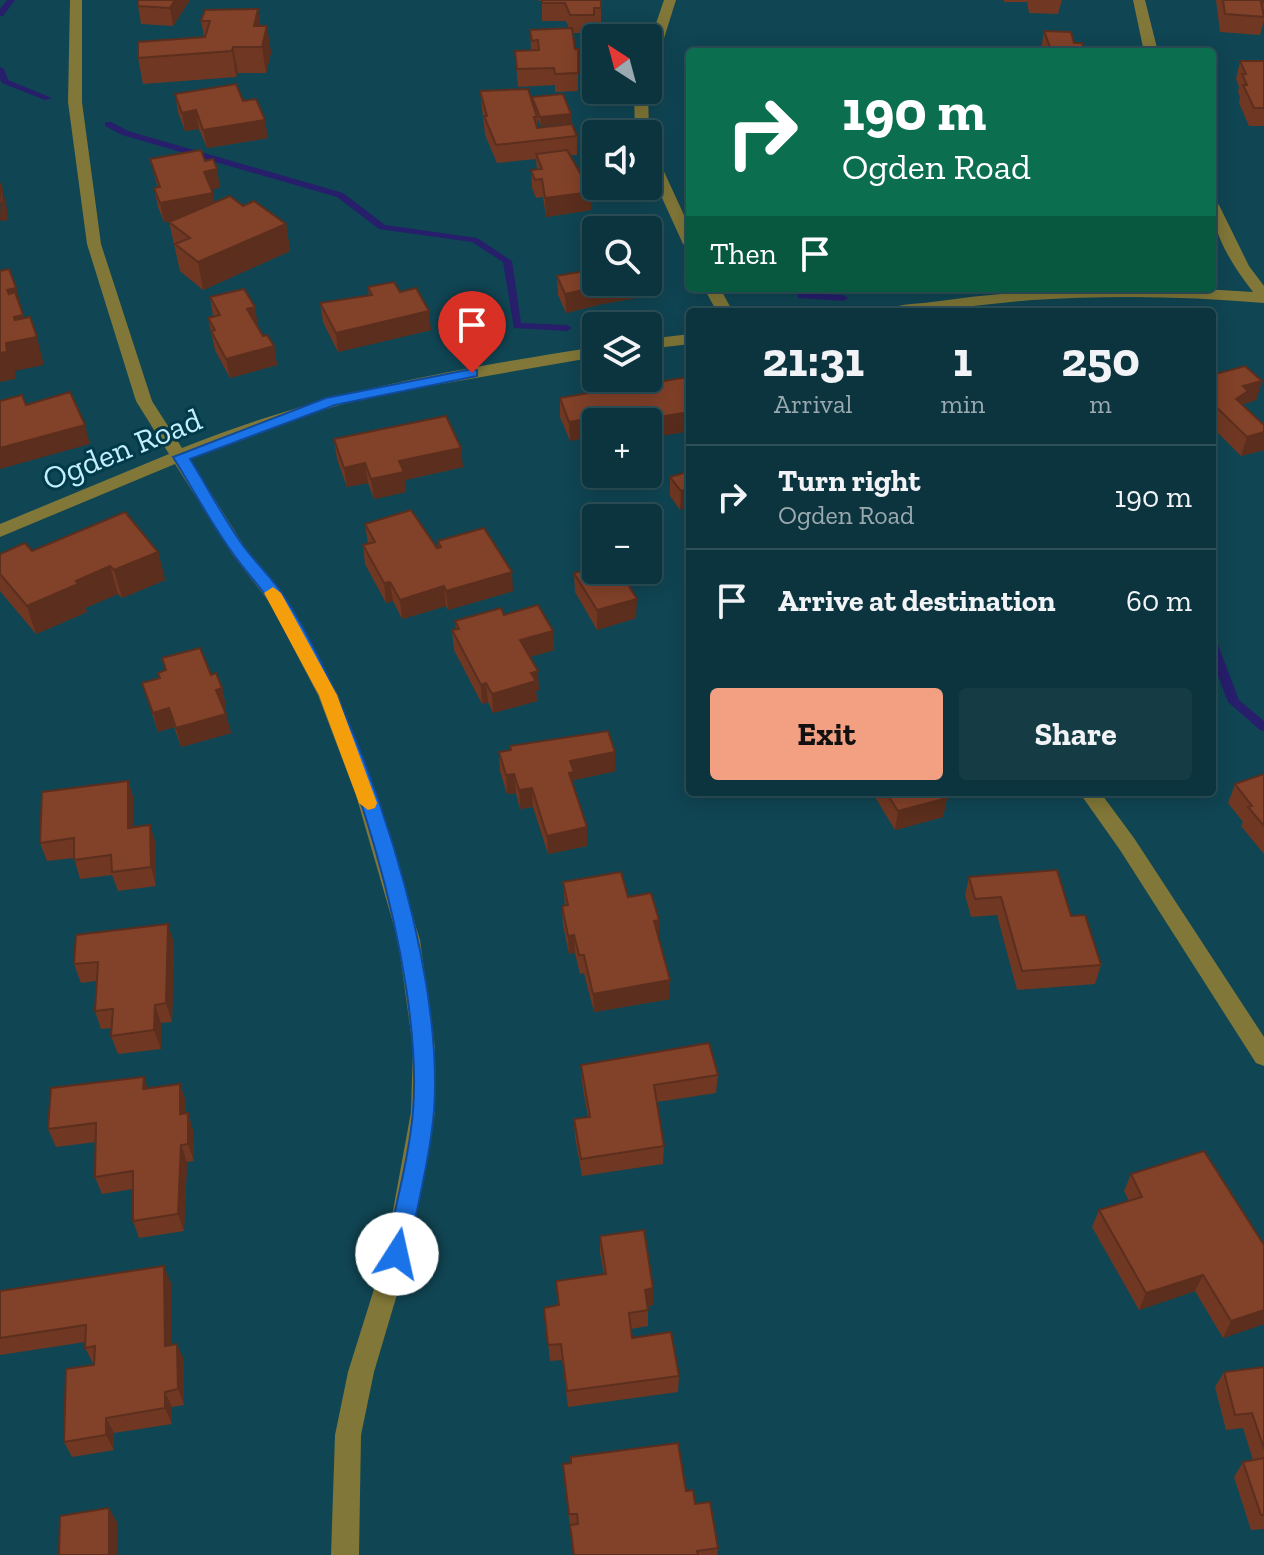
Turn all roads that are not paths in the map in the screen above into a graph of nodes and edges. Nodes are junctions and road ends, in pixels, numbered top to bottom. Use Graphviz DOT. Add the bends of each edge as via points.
graph roads {
  1 [pos="76,0"];
  2 [pos="670,0"];
  3 [pos="1139,0"];
  4 [pos="662,24"];
  5 [pos="1150,48"];
  6 [pos="662,183"];
  7 [pos="1216,213"];
  8 [pos="686,235"];
  9 [pos="1264,297"];
  10 [pos="923,308"];
  11 [pos="686,339"];
  12 [pos="662,342"];
  13 [pos="582,354"];
  14 [pos="181,457"];
  15 [pos="0,531"];
  16 [pos="1092,796"];
  17 [pos="1264,1056"];
  18 [pos="345,1555"];
  1 -- 14 [label="street" via="75,102 94,244 144,401"];
  2 -- 4 [label="street"];
  3 -- 5 [label="street"];
  6 -- 8 [label="street"];
  7 -- 9 [label="street" via="1242,267"];
  9 -- 10 [label="street" via="1019,295"];
  11 -- 12 [label="street"];
  13 -- 14 [label="street, Ogden Road" via="383,389 316,407"];
  14 -- 15 [label="street, Ogden Road"];
  14 -- 18 [label="street" via="238,550 278,600 328,695 366,795 409,940 424,1048 423,1112 397,1254 348,1435"];
  16 -- 17 [label="street"];
}
